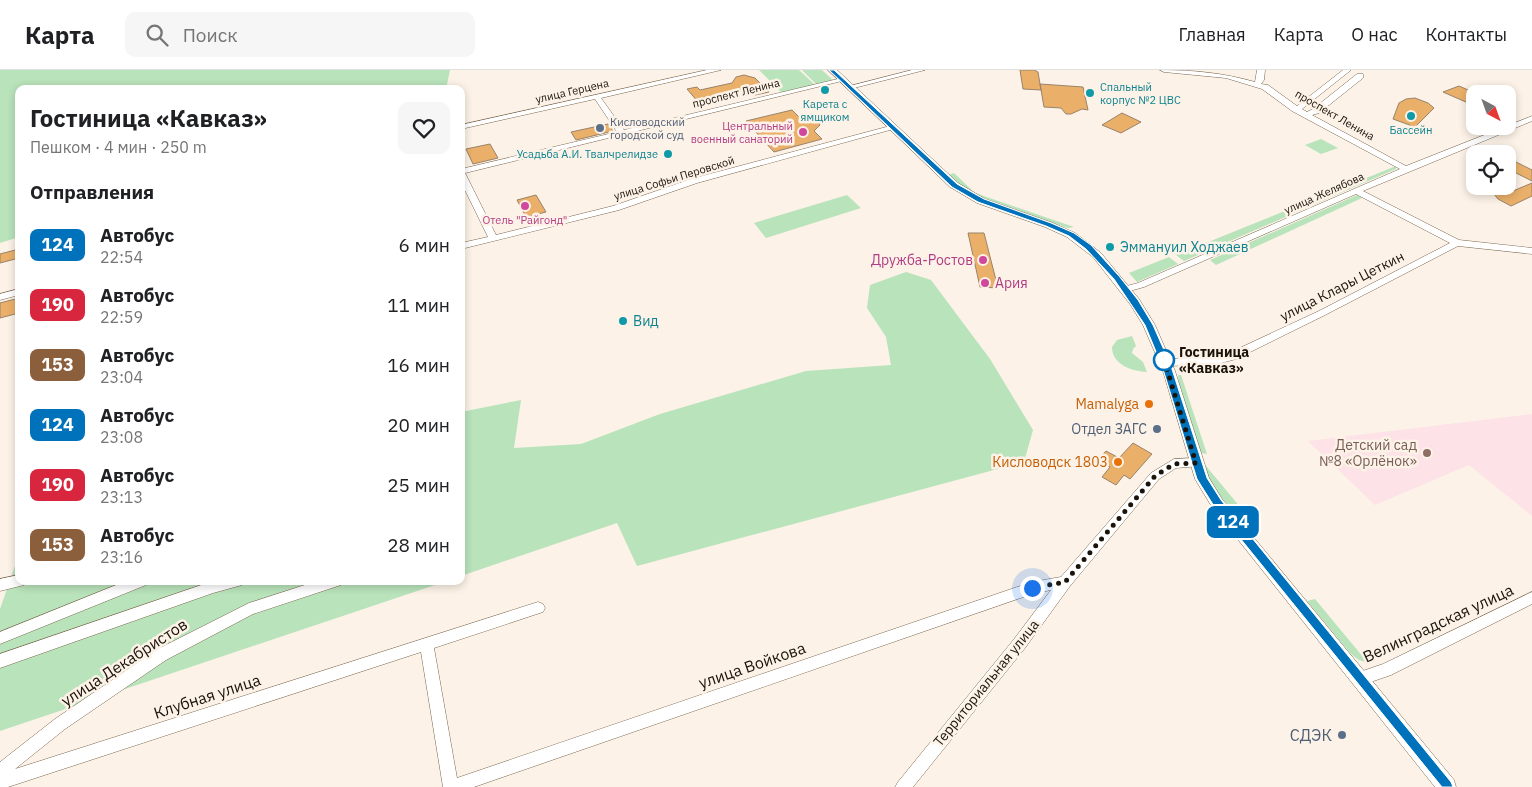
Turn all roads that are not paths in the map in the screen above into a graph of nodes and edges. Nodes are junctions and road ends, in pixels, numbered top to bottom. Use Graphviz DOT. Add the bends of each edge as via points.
graph roads {
  1 [pos="717,70"];
  2 [pos="832,70"];
  3 [pos="921,70"];
  4 [pos="1164,70"];
  5 [pos="1261,70"];
  6 [pos="1347,70"];
  7 [pos="1207,71"];
  8 [pos="1360,76"];
  9 [pos="846,84"];
  10 [pos="1257,84"];
  11 [pos="597,97"];
  12 [pos="1295,109"];
  13 [pos="1306,116"];
  14 [pos="1532,118"];
  15 [pos="465,126"];
  16 [pos="893,128"];
  17 [pos="622,133"];
  18 [pos="1406,169"];
  19 [pos="465,172"];
  20 [pos="465,181"];
  21 [pos="1356,191"];
  22 [pos="493,238"];
  23 [pos="1457,243"];
  24 [pos="465,245"];
  25 [pos="1532,251"];
  26 [pos="1126,290"];
  27 [pos="15,293"];
  28 [pos="0,297"];
  29 [pos="1165,363"];
  30 [pos="1196,463"];
  31 [pos="15,582"];
  32 [pos="1065,582"];
  33 [pos="0,585"];
  34 [pos="130,585"];
  35 [pos="220,585"];
  36 [pos="324,585"];
  37 [pos="1532,598"];
  38 [pos="538,608"];
  39 [pos="0,638"];
  40 [pos="426,644"];
  41 [pos="0,661"];
  42 [pos="1359,679"];
  43 [pos="0,772"];
  44 [pos="0,782"];
  45 [pos="452,787"];
  46 [pos="903,787"];
  47 [pos="1446,787"];
  1 -- 11 [label="street, улица Герцена"];
  2 -- 9 [label="main road"];
  3 -- 9 [label="street, проспект Ленина"];
  4 -- 7 [label="street, проспект Ленина"];
  5 -- 10 [label="street"];
  6 -- 12 [label="street"];
  7 -- 10 [label="street, проспект Ленина"];
  8 -- 13 [label="street"];
  9 -- 16 [label="main road"];
  9 -- 17 [label="street, проспект Ленина"];
  10 -- 12 [label="street, проспект Ленина"];
  11 -- 15 [label="street, улица Герцена"];
  11 -- 17 [label="street"];
  12 -- 13 [label="street, проспект Ленина"];
  13 -- 18 [label="street, проспект Ленина"];
  14 -- 18 [label="street, улица Желябова"];
  16 -- 22 [label="street, улица Софьи Перовской" via="694,181 616,208"];
  16 -- 26 [label="main road" via="944,177 967,193 1080,240"];
  17 -- 19 [label="street, проспект Ленина"];
  18 -- 21 [label="street, улица Желябова"];
  20 -- 22 [label="street"];
  21 -- 23 [label="street"];
  21 -- 26 [label="street, улица Желябова"];
  22 -- 24 [label="street, улица Софьи Перовской"];
  23 -- 25 [label="street"];
  23 -- 29 [label="street, улица Клары Цеткин" via="1232,356 1214,361"];
  26 -- 29 [label="main road" via="1149,325"];
  27 -- 28 [label="street"];
  29 -- 30 [label="main road"];
  30 -- 32 [label="street, Территориальная улица" via="1174,464 1155,476"];
  30 -- 42 [label="main road" via="1217,503"];
  31 -- 33 [label="street"];
  32 -- 45 [label="street, улица Войкова" via="1032,588"];
  32 -- 46 [label="street, Территориальная улица"];
  34 -- 39 [label="street"];
  35 -- 41 [label="street, улица Декабристов"];
  36 -- 43 [label="street, улица Декабристов" via="249,609 185,641 81,709"];
  37 -- 42 [label="street, Велинградская улица" via="1386,670"];
  38 -- 40 [label="street, Клубная улица"];
  40 -- 44 [label="street, Клубная улица"];
  40 -- 45 [label="street"];
  42 -- 47 [label="main road"];
}
